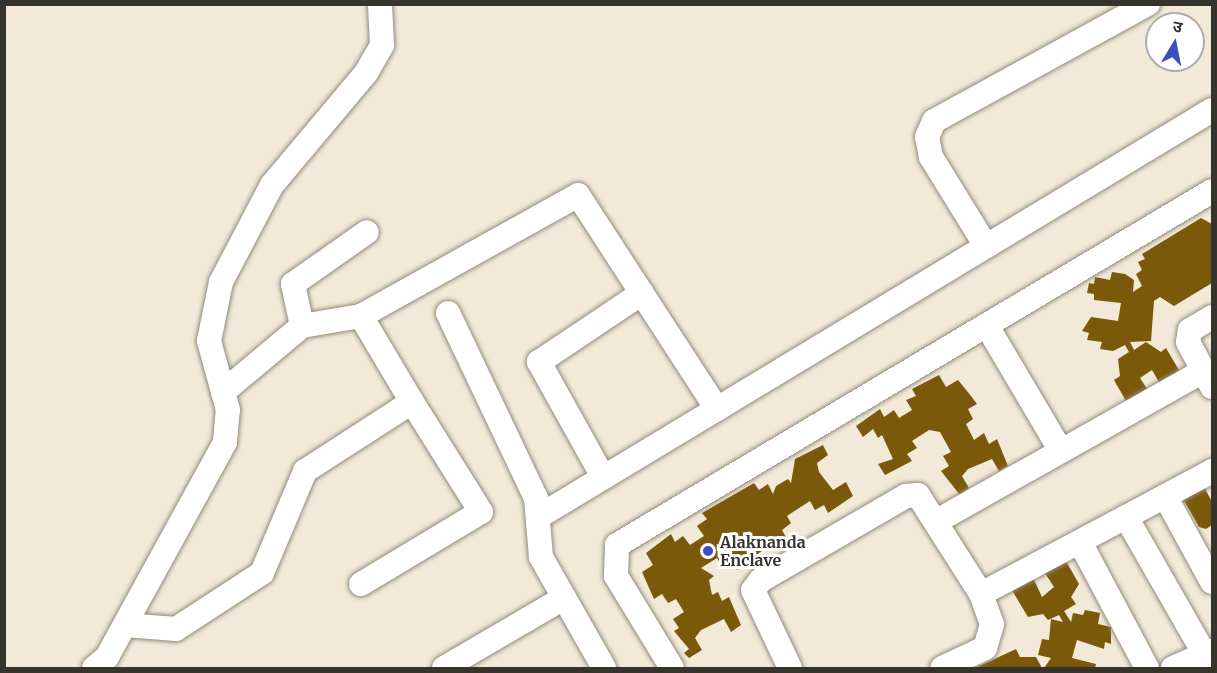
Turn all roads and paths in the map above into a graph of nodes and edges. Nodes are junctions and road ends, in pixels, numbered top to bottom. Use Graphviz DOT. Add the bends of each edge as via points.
graph roads {
  1 [pos="380,4"];
  2 [pos="1148,4"];
  3 [pos="1212,110"];
  4 [pos="1212,191"];
  5 [pos="367,231"];
  6 [pos="987,246"];
  7 [pos="642,292"];
  8 [pos="448,313"];
  9 [pos="361,316"];
  10 [pos="1212,317"];
  11 [pos="302,326"];
  12 [pos="987,326"];
  13 [pos="1208,379"];
  14 [pos="223,392"];
  15 [pos="412,402"];
  16 [pos="717,409"];
  17 [pos="1061,452"];
  18 [pos="1212,471"];
  19 [pos="603,477"];
  20 [pos="1165,496"];
  21 [pos="537,517"];
  22 [pos="1126,517"];
  23 [pos="937,521"];
  24 [pos="1081,544"];
  25 [pos="1212,582"];
  26 [pos="361,584"];
  27 [pos="981,594"];
  28 [pos="564,598"];
  29 [pos="125,625"];
  30 [pos="1210,658"];
  31 [pos="788,668"];
  32 [pos="93,669"];
  33 [pos="444,669"];
  34 [pos="604,669"];
  35 [pos="672,669"];
  36 [pos="942,669"];
  37 [pos="1147,669"];
  38 [pos="1173,669"];
  1 -- 14 [label="street" via="382,45 366,73 272,185 221,282 209,341"];
  2 -- 6 [label="street" via="934,120 927,137 931,157"];
  3 -- 6 [label="street"];
  4 -- 12 [label="street"];
  5 -- 11 [label="street" via="293,284"];
  6 -- 16 [label="street"];
  7 -- 9 [label="street" via="578,195"];
  7 -- 16 [label="street"];
  7 -- 19 [label="street" via="539,362"];
  8 -- 21 [label="street" via="536,498"];
  9 -- 11 [label="street"];
  9 -- 15 [label="street"];
  10 -- 13 [label="street" via="1191,330 1188,342"];
  11 -- 14 [label="street"];
  12 -- 17 [label="street"];
  12 -- 35 [label="street" via="617,545 616,576"];
  13 -- 17 [label="street"];
  14 -- 29 [label="street" via="225,442"];
  15 -- 26 [label="street" via="481,512"];
  15 -- 29 [label="street" via="305,471 262,573 176,629"];
  16 -- 19 [label="street"];
  17 -- 23 [label="street"];
  18 -- 20 [label="street"];
  19 -- 21 [label="street"];
  20 -- 22 [label="street"];
  20 -- 25 [label="street"];
  21 -- 28 [label="street" via="541,557"];
  22 -- 24 [label="street"];
  22 -- 30 [label="street"];
  23 -- 27 [label="street"];
  23 -- 31 [label="street" via="918,495 906,496 761,580 753,590 756,604"];
  24 -- 27 [label="street"];
  24 -- 37 [label="street"];
  27 -- 36 [label="street" via="991,637 985,648"];
  28 -- 33 [label="street"];
  28 -- 34 [label="street"];
  29 -- 32 [label="street"];
  30 -- 38 [label="street"];
}
